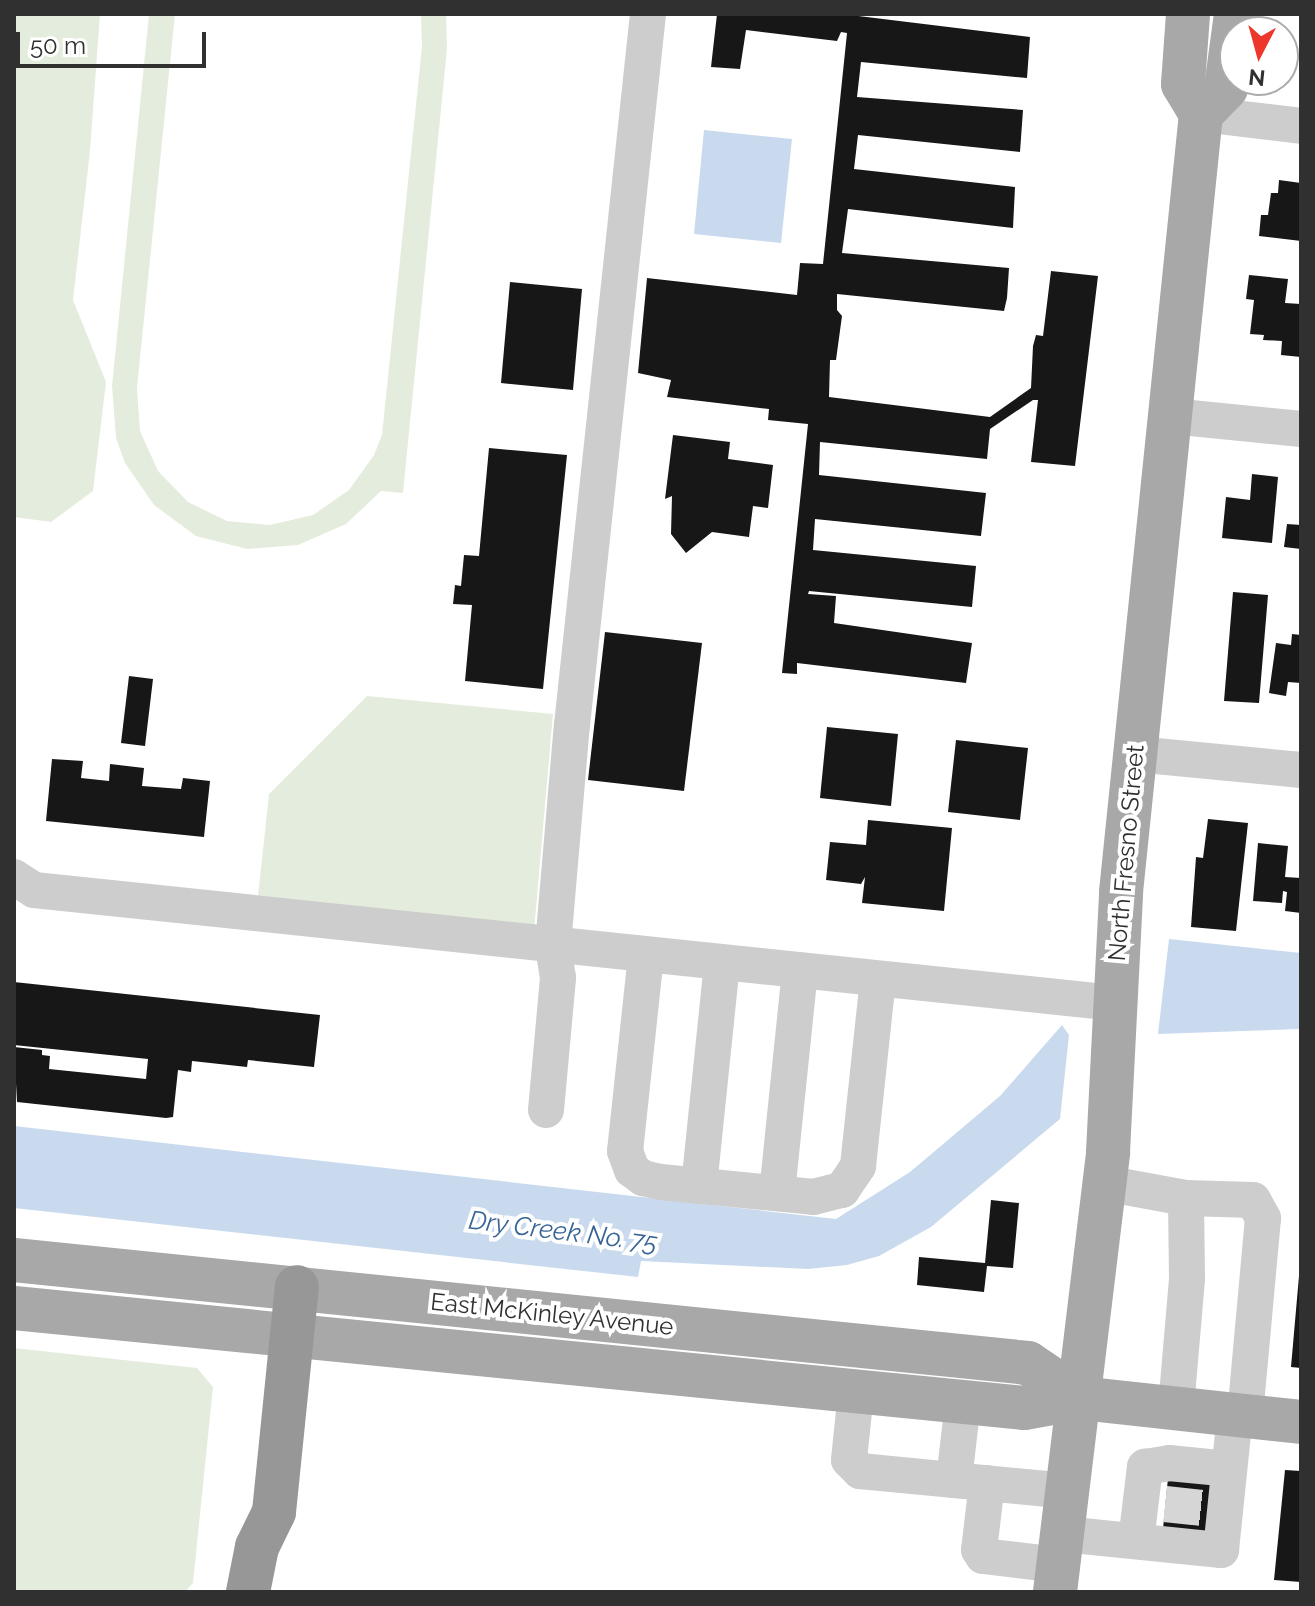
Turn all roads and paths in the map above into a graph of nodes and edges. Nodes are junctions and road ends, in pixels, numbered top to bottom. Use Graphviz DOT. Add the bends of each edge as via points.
graph roads {
  1 [pos="648,14"];
  2 [pos="1188,14"];
  3 [pos="1222,14"];
  4 [pos="1236,14"];
  5 [pos="1213,101"];
  6 [pos="1301,126"];
  7 [pos="1171,416"];
  8 [pos="1301,429"];
  9 [pos="1135,754"];
  10 [pos="1301,770"];
  11 [pos="14,877"];
  12 [pos="553,945"];
  13 [pos="646,955"];
  14 [pos="722,963"];
  15 [pos="800,971"];
  16 [pos="878,979"];
  17 [pos="1114,1006"];
  18 [pos="546,1110"];
  19 [pos="1104,1183"];
  20 [pos="699,1186"];
  21 [pos="777,1193"];
  22 [pos="1186,1198"];
  23 [pos="14,1260"];
  24 [pos="297,1287"];
  25 [pos="14,1308"];
  26 [pos="292,1336"];
  27 [pos="856,1392"];
  28 [pos="1080,1398"];
  29 [pos="963,1402"];
  30 [pos="1176,1408"];
  31 [pos="1240,1415"];
  32 [pos="1301,1422"];
  33 [pos="1229,1469"];
  34 [pos="970,1482"];
  35 [pos="1068,1491"];
  36 [pos="274,1512"];
  37 [pos="1136,1541"];
  38 [pos="1061,1575"];
  39 [pos="248,1592"];
  40 [pos="281,1592"];
  1 -- 12 [label="street"];
  2 -- 5 [label="main road" via="1183,84"];
  3 -- 5 [label="main road"];
  4 -- 5 [label="main road, North Fresno Street"];
  5 -- 6 [label="street"];
  5 -- 7 [label="main road, North Fresno Street"];
  7 -- 8 [label="street"];
  7 -- 9 [label="main road, North Fresno Street"];
  9 -- 10 [label="street"];
  9 -- 17 [label="main road, North Fresno Street"];
  11 -- 12 [label="street" via="34,890"];
  12 -- 13 [label="street"];
  12 -- 18 [label="street" via="558,978"];
  13 -- 14 [label="street"];
  13 -- 20 [label="street" via="627,1161 643,1178"];
  14 -- 15 [label="street"];
  14 -- 20 [label="street"];
  15 -- 16 [label="street"];
  15 -- 21 [label="street"];
  16 -- 17 [label="street"];
  16 -- 21 [label="street" via="858,1166 842,1190 832,1194"];
  17 -- 19 [label="main road, North Fresno Street"];
  19 -- 22 [label="street"];
  19 -- 28 [label="main road, North Fresno Street"];
  20 -- 21 [label="street"];
  22 -- 30 [label="street" via="1187,1279"];
  22 -- 31 [label="street" via="1253,1200 1263,1218"];
  23 -- 24 [label="main road, East McKinley Avenue"];
  24 -- 26 [label="highway"];
  24 -- 28 [label="main road, East McKinley Avenue" via="1028,1363"];
  25 -- 26 [label="main road, East McKinley Avenue"];
  26 -- 27 [label="main road, East McKinley Avenue"];
  26 -- 36 [label="highway"];
  27 -- 29 [label="main road, East McKinley Avenue"];
  27 -- 34 [label="street" via="849,1460 860,1471"];
  28 -- 29 [label="main road, East McKinley Avenue" via="1024,1408"];
  28 -- 30 [label="main road, East McKinley Avenue"];
  28 -- 35 [label="main road, North Fresno Street"];
  29 -- 34 [label="street"];
  30 -- 31 [label="main road, East McKinley Avenue"];
  31 -- 32 [label="main road, East McKinley Avenue"];
  31 -- 33 [label="street"];
  33 -- 37 [label="street" via="1169,1463 1145,1467 1153,1503"];
  33 -- 37 [label="street" via="1218,1510 1221,1550"];
  34 -- 35 [label="street"];
  34 -- 38 [label="street" via="983,1556"];
  35 -- 38 [label="main road, North Fresno Street"];
  36 -- 39 [label="highway" via="257,1547"];
  36 -- 40 [label="highway" via="283,1547"];
  37 -- 38 [label="street"];
}
